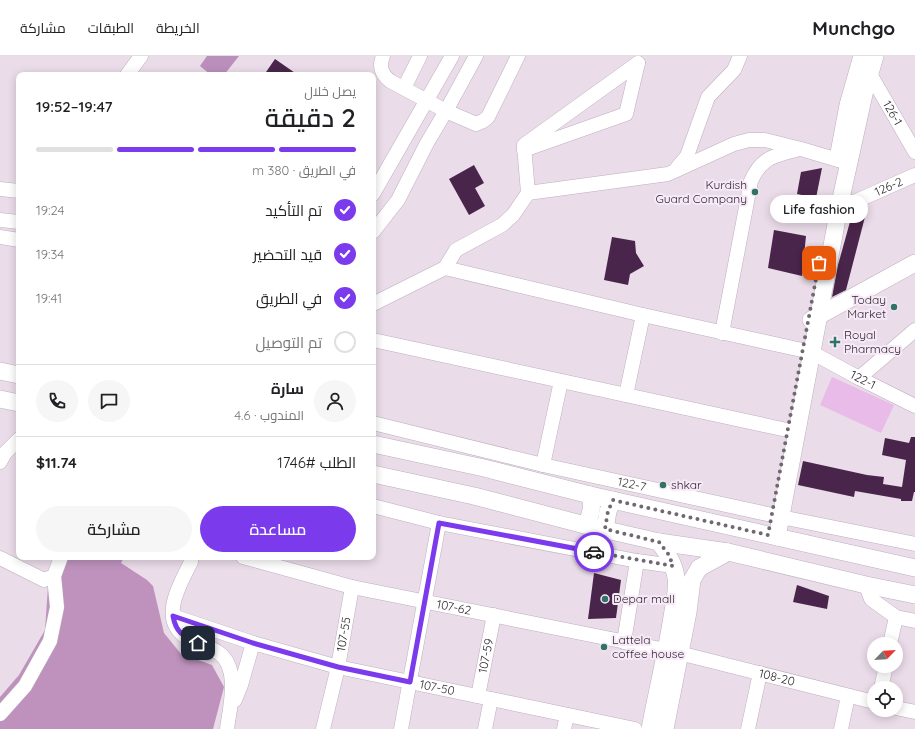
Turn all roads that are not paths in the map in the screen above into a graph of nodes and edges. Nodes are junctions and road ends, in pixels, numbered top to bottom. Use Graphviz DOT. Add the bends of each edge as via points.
graph roads {
  1 [pos="141,56"];
  2 [pos="383,56"];
  3 [pos="420,56"];
  4 [pos="452,56"];
  5 [pos="476,56"];
  6 [pos="518,56"];
  7 [pos="740,56"];
  8 [pos="862,56"];
  9 [pos="875,56"];
  10 [pos="129,72"];
  11 [pos="870,74"];
  12 [pos="437,82"];
  13 [pos="404,88"];
  14 [pos="456,92"];
  15 [pos="427,100"];
  16 [pos="446,111"];
  17 [pos="409,132"];
  18 [pos="427,143"];
  19 [pos="801,149"];
  20 [pos="524,151"];
  21 [pos="915,152"];
  22 [pos="843,162"];
  23 [pos="668,174"];
  24 [pos="915,175"];
  25 [pos="0,189"];
  26 [pos="376,189"];
  27 [pos="16,191"];
  28 [pos="528,193"];
  29 [pos="840,203"];
  30 [pos="0,220"];
  31 [pos="16,222"];
  32 [pos="376,228"];
  33 [pos="0,237"];
  34 [pos="16,240"];
  35 [pos="915,263"];
  36 [pos="445,268"];
  37 [pos="915,274"];
  38 [pos="376,302"];
  39 [pos="643,314"];
  40 [pos="815,321"];
  41 [pos="915,330"];
  42 [pos="722,333"];
  43 [pos="376,341"];
  44 [pos="807,351"];
  45 [pos="0,371"];
  46 [pos="16,374"];
  47 [pos="858,378"];
  48 [pos="561,381"];
  49 [pos="626,395"];
  50 [pos="0,399"];
  51 [pos="16,402"];
  52 [pos="915,406"];
  53 [pos="376,424"];
  54 [pos="787,430"];
  55 [pos="16,442"];
  56 [pos="376,445"];
  57 [pos="0,462"];
  58 [pos="543,465"];
  59 [pos="376,475"];
  60 [pos="590,494"];
  61 [pos="613,500"];
  62 [pos="376,507"];
  63 [pos="776,516"];
  64 [pos="439,523"];
  65 [pos="585,525"];
  66 [pos="605,529"];
  67 [pos="772,536"];
  68 [pos="659,542"];
  69 [pos="915,544"];
  70 [pos="728,552"];
  71 [pos="0,558"];
  72 [pos="60,560"];
  73 [pos="191,560"];
  74 [pos="254,560"];
  75 [pos="637,561"];
  76 [pos="673,566"];
  77 [pos="915,568"];
  78 [pos="54,576"];
  79 [pos="866,585"];
  80 [pos="352,587"];
  81 [pos="915,595"];
  82 [pos="425,601"];
  83 [pos="494,615"];
  84 [pos="173,616"];
  85 [pos="896,617"];
  86 [pos="915,621"];
  87 [pos="892,637"];
  88 [pos="624,642"];
  89 [pos="253,643"];
  90 [pos="672,652"];
  91 [pos="338,667"];
  92 [pos="760,673"];
  93 [pos="410,682"];
  94 [pos="848,696"];
  95 [pos="485,698"];
  96 [pos="867,700"];
  97 [pos="230,709"];
  98 [pos="903,709"];
  99 [pos="915,712"];
  100 [pos="0,714"];
  101 [pos="567,715"];
  102 [pos="227,729"];
  103 [pos="323,729"];
  104 [pos="401,729"];
  105 [pos="485,729"];
  106 [pos="564,729"];
  107 [pos="635,729"];
  108 [pos="650,729"];
  109 [pos="665,729"];
  110 [pos="748,729"];
  111 [pos="841,729"];
  1 -- 10 [label="street"];
  2 -- 13 [label="street" via="383,74"];
  3 -- 13 [label="street"];
  4 -- 12 [label="street"];
  5 -- 14 [label="street"];
  6 -- 16 [label="street" via="488,117 483,121 473,123"];
  7 -- 23 [label="street" via="734,70 708,97 687,156 680,166"];
  8 -- 22 [label="main road" via="848,105"];
  9 -- 11 [label="main road"];
  11 -- 21 [label="street, 126-1"];
  11 -- 22 [label="main road"];
  12 -- 14 [label="street"];
  12 -- 15 [label="street"];
  13 -- 15 [label="street"];
  14 -- 16 [label="street"];
  15 -- 16 [label="street"];
  15 -- 17 [label="street"];
  16 -- 18 [label="street"];
  17 -- 18 [label="street"];
  17 -- 26 [label="street"];
  18 -- 32 [label="street" via="398,200"];
  19 -- 22 [label="street"];
  19 -- 23 [label="street" via="765,140 749,140 734,144"];
  19 -- 42 [label="street" via="765,161 751,181"];
  20 -- 20 [label="street" via="524,145 638,63 626,114"];
  20 -- 28 [label="street"];
  22 -- 29 [label="main road"];
  22 -- 40 [label="main road"];
  23 -- 28 [label="street"];
  24 -- 29 [label="street, 126-2" via="854,202"];
  25 -- 27 [label="street"];
  28 -- 36 [label="street" via="502,224 456,250"];
  29 -- 40 [label="main road"];
  30 -- 31 [label="street"];
  33 -- 34 [label="street"];
  35 -- 40 [label="main road"];
  36 -- 38 [label="street"];
  36 -- 39 [label="street"];
  37 -- 40 [label="main road" via="830,322"];
  39 -- 42 [label="street"];
  39 -- 49 [label="street"];
  40 -- 44 [label="main road"];
  41 -- 47 [label="street"];
  42 -- 44 [label="street"];
  43 -- 48 [label="street"];
  44 -- 47 [label="street, 122-1"];
  44 -- 54 [label="main road"];
  44 -- 63 [label="main road"];
  45 -- 46 [label="main road"];
  47 -- 52 [label="street, 122-1"];
  48 -- 49 [label="street"];
  48 -- 58 [label="street"];
  49 -- 54 [label="street"];
  50 -- 51 [label="main road"];
  53 -- 58 [label="street, 122-7"];
  54 -- 63 [label="main road"];
  55 -- 57 [label="street"];
  56 -- 60 [label="main road"];
  58 -- 63 [label="street, 122-7"];
  59 -- 65 [label="main road" via="474,496"];
  60 -- 61 [label="main road"];
  60 -- 65 [label="main road" via="592,510"];
  61 -- 66 [label="main road"];
  61 -- 67 [label="main road"];
  62 -- 64 [label="street"];
  63 -- 67 [label="main road"];
  63 -- 69 [label="street, 122-7"];
  64 -- 75 [label="street"];
  64 -- 82 [label="street"];
  65 -- 66 [label="main road"];
  66 -- 68 [label="main road"];
  67 -- 77 [label="main road"];
  68 -- 70 [label="main road"];
  68 -- 76 [label="main road" via="669,555"];
  70 -- 79 [label="main road"];
  70 -- 90 [label="main road" via="699,568 692,580 688,612"];
  71 -- 78 [label="street" via="44,580"];
  72 -- 78 [label="street"];
  73 -- 84 [label="street" via="177,589"];
  74 -- 80 [label="street, 107-62"];
  75 -- 76 [label="street"];
  75 -- 88 [label="street"];
  76 -- 90 [label="main road" via="676,591"];
  78 -- 100 [label="street" via="57,607 50,641 25,686"];
  79 -- 81 [label="main road"];
  79 -- 85 [label="street" via="871,599"];
  80 -- 82 [label="street, 107-62"];
  80 -- 91 [label="street, 107-55"];
  82 -- 83 [label="street, 107-62"];
  82 -- 93 [label="street"];
  83 -- 88 [label="street, 107-62"];
  83 -- 95 [label="street, 107-59"];
  84 -- 89 [label="street, 107-50"];
  84 -- 97 [label="street" via="178,631 218,652 228,663 232,676"];
  85 -- 86 [label="street"];
  85 -- 87 [label="street"];
  88 -- 90 [label="street, 107-62"];
  89 -- 91 [label="street, 107-50"];
  89 -- 97 [label="street" via="241,685"];
  90 -- 92 [label="street, 108-20"];
  90 -- 108 [label="main road"];
  90 -- 109 [label="main road"];
  91 -- 93 [label="street, 107-50"];
  91 -- 103 [label="street, 107-55"];
  92 -- 94 [label="street, 108-20"];
  92 -- 110 [label="street"];
  93 -- 95 [label="street, 107-50"];
  93 -- 104 [label="street"];
  94 -- 96 [label="street, 108-20"];
  94 -- 111 [label="street"];
  95 -- 101 [label="street, 107-50"];
  95 -- 105 [label="street, 107-59"];
  97 -- 102 [label="street"];
  98 -- 99 [label="street"];
  101 -- 106 [label="street"];
  101 -- 107 [label="street, 107-50"];
}
